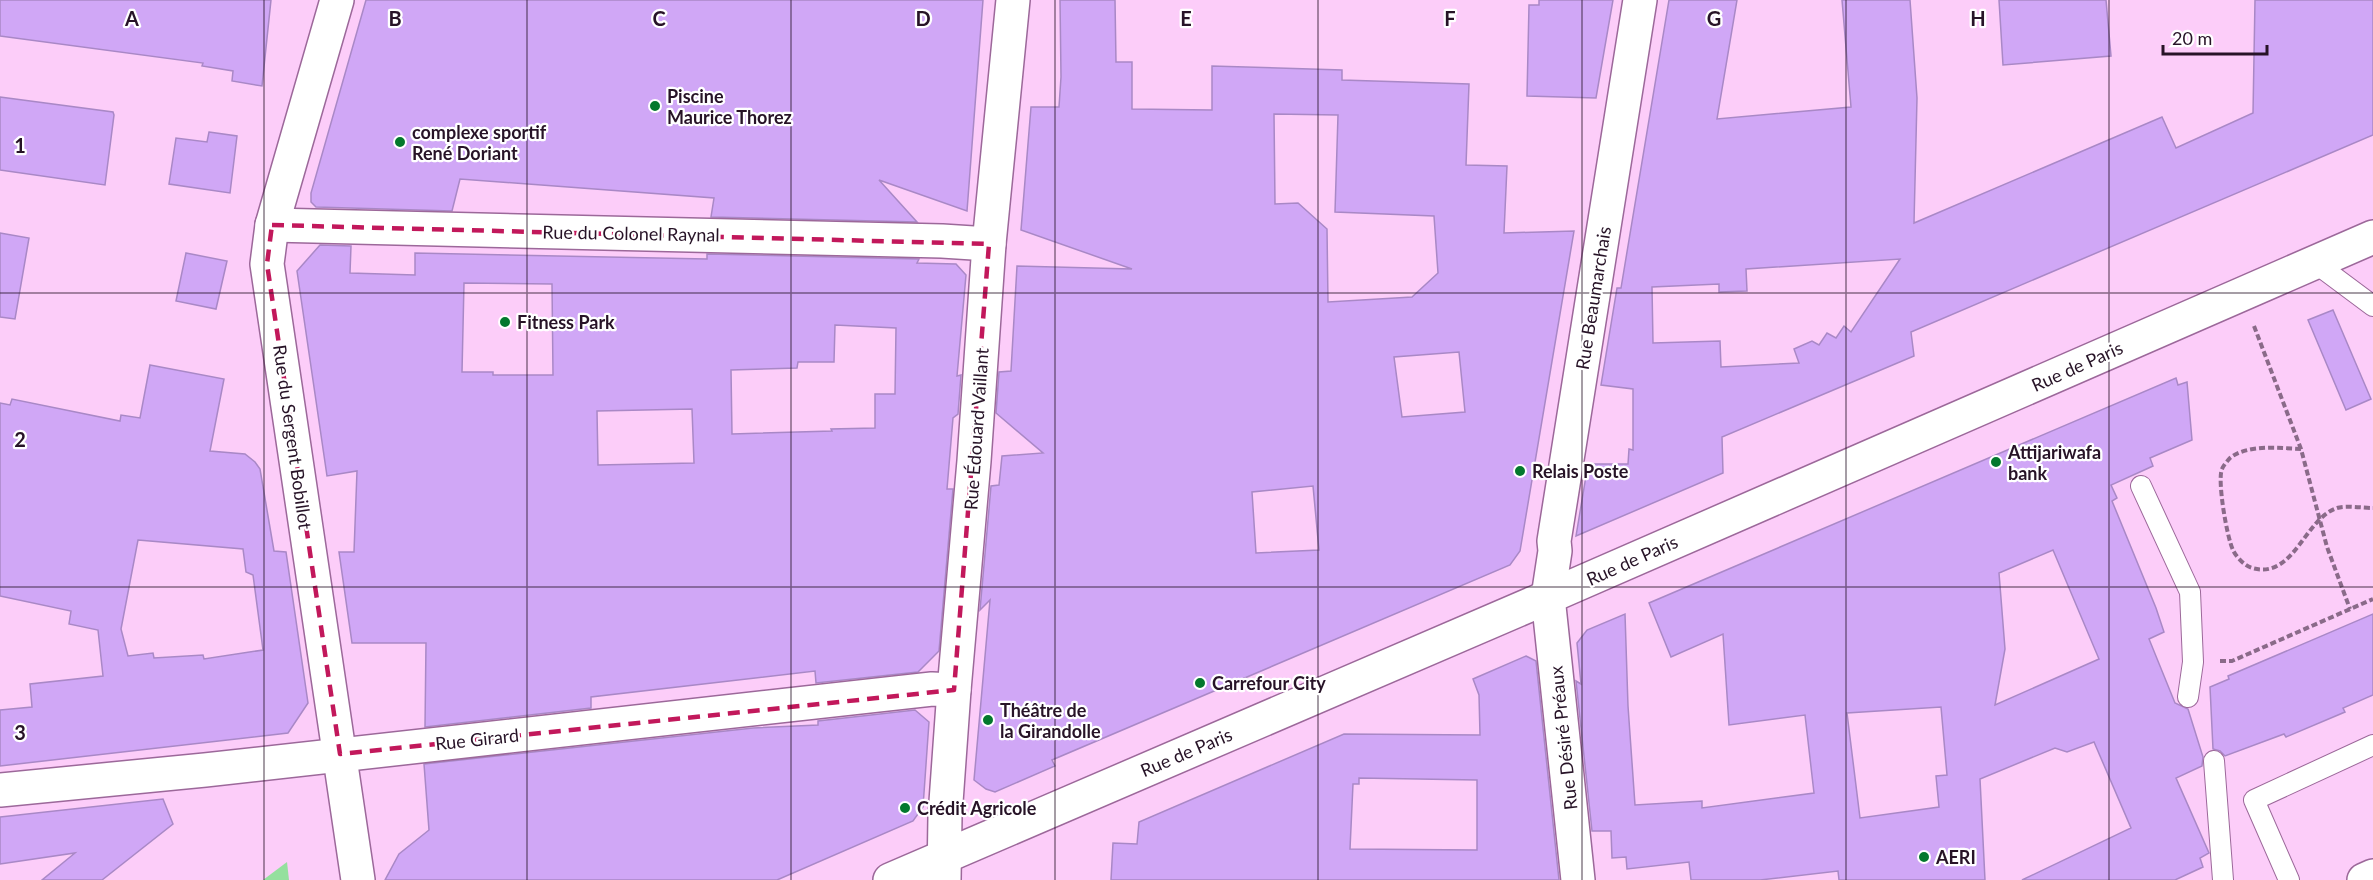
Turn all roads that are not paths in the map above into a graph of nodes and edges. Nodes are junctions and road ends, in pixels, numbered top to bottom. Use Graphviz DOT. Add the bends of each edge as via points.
graph roads {
  1 [pos="337,0"];
  2 [pos="1013,0"];
  3 [pos="1640,0"];
  4 [pos="272,225"];
  5 [pos="2373,237"];
  6 [pos="989,244"];
  7 [pos="2314,262"];
  8 [pos="2373,306"];
  9 [pos="2140,486"];
  10 [pos="1548,597"];
  11 [pos="954,690"];
  12 [pos="2188,697"];
  13 [pos="2373,745"];
  14 [pos="340,754"];
  15 [pos="2214,761"];
  16 [pos="0,790"];
  17 [pos="944,869"];
  18 [pos="2373,876"];
  19 [pos="358,880"];
  20 [pos="890,880"];
  21 [pos="1578,880"];
  22 [pos="2223,880"];
  23 [pos="2289,880"];
  24 [pos="2364,880"];
  1 -- 4 [label="street, Rue du Sergent Bobillot"];
  2 -- 6 [label="street, Rue Édouard Vaillant"];
  3 -- 10 [label="street, Rue Beaumarchais"];
  4 -- 6 [label="street, Rue du Colonel Raynal"];
  4 -- 14 [label="street, Rue du Sergent Bobillot" via="267,264"];
  5 -- 7 [label="street, Rue de Paris"];
  6 -- 11 [label="street, Rue Édouard Vaillant"];
  7 -- 8 [label="lane"];
  7 -- 10 [label="street, Rue de Paris"];
  9 -- 12 [label="lane" via="2190,592 2193,662"];
  10 -- 17 [label="street, Rue de Paris"];
  10 -- 21 [label="street, Rue Désiré Préaux"];
  11 -- 14 [label="street, Rue Girard" via="920,690"];
  11 -- 17 [label="street, Rue Édouard Vaillant"];
  13 -- 23 [label="lane" via="2254,800"];
  14 -- 16 [label="street, Rue Girard"];
  14 -- 19 [label="street, Rue du Sergent Bobillot"];
  15 -- 22 [label="lane"];
  17 -- 20 [label="street, Rue de Paris"];
  18 -- 24 [label="street"];
}
